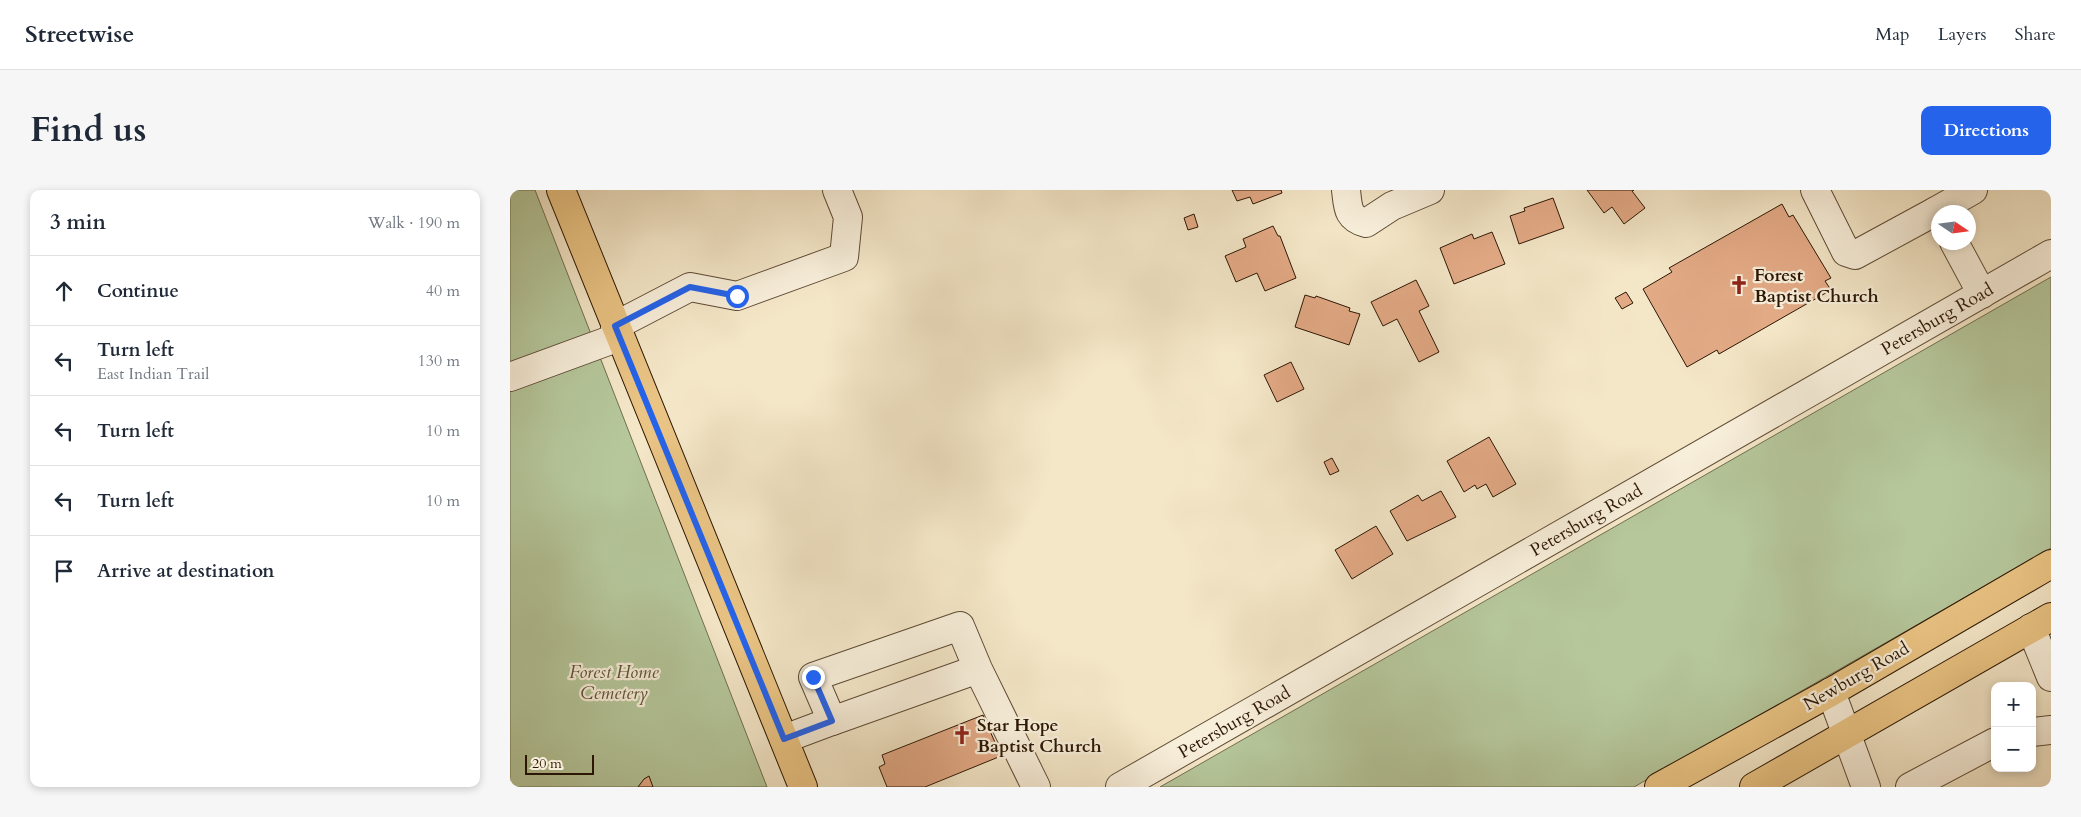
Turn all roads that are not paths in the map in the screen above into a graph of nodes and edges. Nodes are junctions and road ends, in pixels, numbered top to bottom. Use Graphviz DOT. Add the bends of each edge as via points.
graph roads {
  1 [pos="560,190"];
  2 [pos="837,190"];
  3 [pos="1346,190"];
  4 [pos="1430,190"];
  5 [pos="1815,190"];
  6 [pos="1974,190"];
  7 [pos="1950,205"];
  8 [pos="1931,216"];
  9 [pos="1958,250"];
  10 [pos="2051,254"];
  11 [pos="1982,294"];
  12 [pos="617,332"];
  13 [pos="510,377"];
  14 [pos="2051,564"];
  15 [pos="2041,623"];
  16 [pos="978,669"];
  17 [pos="2051,677"];
  18 [pos="1831,692"];
  19 [pos="832,721"];
  20 [pos="2051,730"];
  21 [pos="2036,732"];
  22 [pos="1846,734"];
  23 [pos="784,739"];
  24 [pos="1991,744"];
  25 [pos="803,787"];
  26 [pos="1036,787"];
  27 [pos="1120,787"];
  28 [pos="1659,787"];
  29 [pos="1754,787"];
  30 [pos="1866,787"];
  31 [pos="1910,787"];
  1 -- 12 [label="main road"];
  2 -- 12 [label="street" via="848,217 844,257 737,296 690,287"];
  3 -- 4 [label="street" via="1349,213 1366,223 1392,206"];
  5 -- 8 [label="street" via="1846,252 1855,255"];
  6 -- 7 [label="street"];
  9 -- 11 [label="street"];
  10 -- 11 [label="street, Petersburg Road"];
  11 -- 27 [label="street, Petersburg Road"];
  12 -- 13 [label="street"];
  12 -- 23 [label="main road"];
  14 -- 18 [label="main road, Newburg Road"];
  15 -- 17 [label="street"];
  15 -- 22 [label="main road"];
  16 -- 19 [label="street"];
  16 -- 19 [label="street" via="960,626 813,677"];
  16 -- 26 [label="street"];
  18 -- 22 [label="street"];
  18 -- 28 [label="main road, Newburg Road"];
  19 -- 23 [label="street"];
  20 -- 21 [label="street"];
  22 -- 29 [label="main road"];
  22 -- 30 [label="street"];
  23 -- 25 [label="main road"];
  24 -- 31 [label="street"];
}
